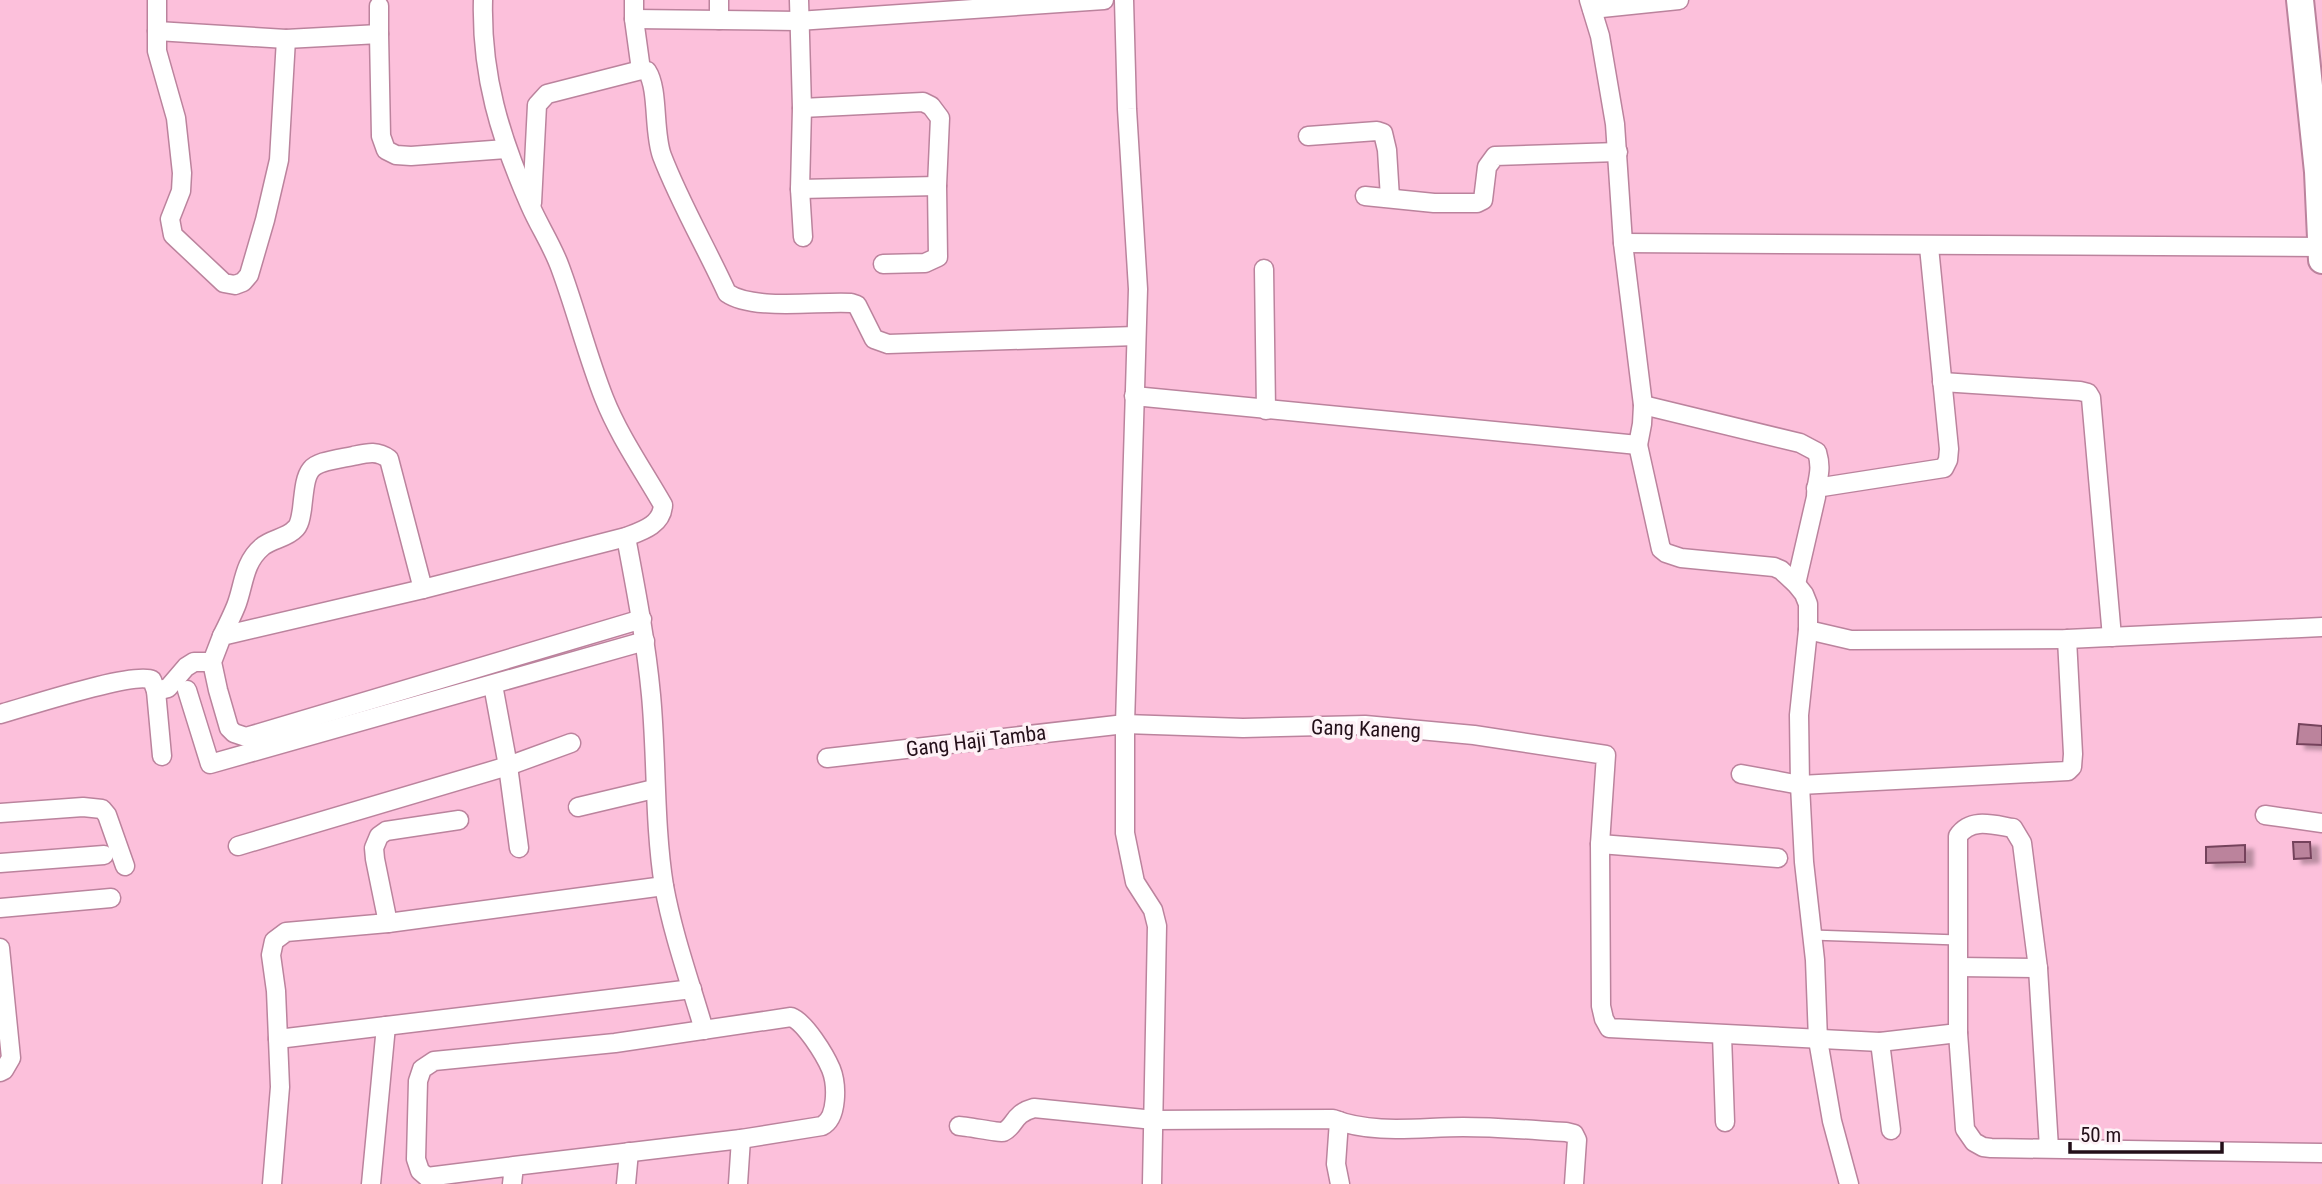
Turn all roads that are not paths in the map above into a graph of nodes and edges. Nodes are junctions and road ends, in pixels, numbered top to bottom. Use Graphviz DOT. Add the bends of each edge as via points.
graph roads {
  1 [pos="157,0"];
  2 [pos="483,0"];
  3 [pos="634,0"];
  4 [pos="719,0"];
  5 [pos="799,0"];
  6 [pos="1104,0"];
  7 [pos="1124,0"];
  8 [pos="1679,0"];
  9 [pos="2300,0"];
  10 [pos="1590,5"];
  11 [pos="379,6"];
  12 [pos="634,19"];
  13 [pos="719,20"];
  14 [pos="798,21"];
  15 [pos="157,31"];
  16 [pos="379,34"];
  17 [pos="286,39"];
  18 [pos="641,69"];
  19 [pos="802,108"];
  20 [pos="1308,136"];
  21 [pos="506,149"];
  22 [pos="1618,152"];
  23 [pos="937,186"];
  24 [pos="800,189"];
  25 [pos="1365,196"];
  26 [pos="1390,198"];
  27 [pos="531,208"];
  28 [pos="803,237"];
  29 [pos="1623,243"];
  30 [pos="1929,247"];
  31 [pos="2322,247"];
  32 [pos="2322,260"];
  33 [pos="883,264"];
  34 [pos="1264,269"];
  35 [pos="1136,336"];
  36 [pos="1942,382"];
  37 [pos="1134,396"];
  38 [pos="1643,405"];
  39 [pos="1266,410"];
  40 [pos="1638,445"];
  41 [pos="1816,488"];
  42 [pos="634,534"];
  43 [pos="1796,584"];
  44 [pos="423,589"];
  45 [pos="642,619"];
  46 [pos="2322,627"];
  47 [pos="1808,630"];
  48 [pos="222,636"];
  49 [pos="2112,636"];
  50 [pos="2067,639"];
  51 [pos="645,641"];
  52 [pos="212,662"];
  53 [pos="493,685"];
  54 [pos="187,690"];
  55 [pos="156,691"];
  56 [pos="0,714"];
  57 [pos="1125,724"];
  58 [pos="571,743"];
  59 [pos="162,756"];
  60 [pos="827,758"];
  61 [pos="508,766"];
  62 [pos="1741,774"];
  63 [pos="1800,785"];
  64 [pos="654,789"];
  65 [pos="578,807"];
  66 [pos="0,813"];
  67 [pos="2265,815"];
  68 [pos="459,820"];
  69 [pos="2322,823"];
  70 [pos="1600,845"];
  71 [pos="238,846"];
  72 [pos="519,848"];
  73 [pos="104,855"];
  74 [pos="1778,858"];
  75 [pos="0,863"];
  76 [pos="125,866"];
  77 [pos="664,886"];
  78 [pos="111,898"];
  79 [pos="0,908"];
  80 [pos="388,923"];
  81 [pos="1812,935"];
  82 [pos="1958,940"];
  83 [pos="0,948"];
  84 [pos="1959,967"];
  85 [pos="2038,968"];
  86 [pos="692,989"];
  87 [pos="386,1026"];
  88 [pos="704,1030"];
  89 [pos="1958,1033"];
  90 [pos="1722,1035"];
  91 [pos="278,1039"];
  92 [pos="1818,1040"];
  93 [pos="1880,1042"];
  94 [pos="0,1072"];
  95 [pos="1154,1120"];
  96 [pos="1339,1121"];
  97 [pos="1725,1122"];
  98 [pos="959,1126"];
  99 [pos="1891,1130"];
  100 [pos="741,1139"];
  101 [pos="2049,1148"];
  102 [pos="629,1152"];
  103 [pos="2322,1153"];
  104 [pos="514,1166"];
  105 [pos="272,1184"];
  106 [pos="371,1184"];
  107 [pos="512,1184"];
  108 [pos="626,1184"];
  109 [pos="738,1184"];
  110 [pos="1152,1184"];
  111 [pos="1340,1184"];
  112 [pos="1574,1184"];
  113 [pos="1849,1184"];
  1 -- 15 [label="street"];
  2 -- 21 [label="street" via="488,82"];
  3 -- 12 [label="street"];
  4 -- 13 [label="street"];
  5 -- 14 [label="street"];
  6 -- 14 [label="street"];
  7 -- 35 [label="street" via="1138,289"];
  8 -- 10 [label="street"];
  9 -- 31 [label="main road"];
  10 -- 22 [label="street" via="1600,36"];
  11 -- 16 [label="street"];
  12 -- 13 [label="street"];
  12 -- 18 [label="street"];
  13 -- 14 [label="street"];
  14 -- 19 [label="street"];
  15 -- 17 [label="street"];
  15 -- 17 [label="street" via="157,51 176,118 182,173 171,226 177,240 224,283 236,285 249,275 279,160"];
  16 -- 17 [label="street"];
  16 -- 21 [label="street" via="381,136 386,150 411,156"];
  18 -- 27 [label="street" via="541,98"];
  18 -- 35 [label="street" via="651,78 661,153 727,293 735,299 852,303 874,339 888,344"];
  19 -- 23 [label="street" via="923,102 931,106 940,118"];
  19 -- 24 [label="street"];
  20 -- 26 [label="street" via="1383,134"];
  21 -- 27 [label="street"];
  22 -- 26 [label="street" via="1495,156 1487,167 1483,200 1477,203"];
  22 -- 29 [label="street"];
  23 -- 24 [label="street"];
  23 -- 33 [label="street" via="938,257 925,263"];
  24 -- 28 [label="street"];
  25 -- 26 [label="street"];
  27 -- 42 [label="street" via="560,268 605,400 663,505 659,520"];
  29 -- 30 [label="street"];
  29 -- 38 [label="street"];
  30 -- 31 [label="street"];
  30 -- 36 [label="street"];
  31 -- 32 [label="main road"];
  34 -- 39 [label="street"];
  35 -- 37 [label="street"];
  36 -- 41 [label="street" via="1949,449 1944,468"];
  36 -- 49 [label="street" via="2088,393"];
  37 -- 39 [label="street"];
  37 -- 57 [label="street"];
  38 -- 40 [label="street"];
  38 -- 41 [label="street" via="1800,443 1816,452 1821,476"];
  39 -- 40 [label="street"];
  40 -- 43 [label="street" via="1661,549 1681,558 1774,567"];
  41 -- 43 [label="street"];
  42 -- 44 [label="street"];
  42 -- 45 [label="street"];
  43 -- 47 [label="street" via="1808,604"];
  44 -- 48 [label="street"];
  44 -- 48 [label="street" via="389,459 371,452 329,461 312,467 304,479 301,518 295,530 262,547 249,563"];
  45 -- 51 [label="street"];
  45 -- 52 [label="street" via="246,737 229,727"];
  46 -- 49 [label="street"];
  47 -- 50 [label="street" via="1852,640"];
  47 -- 63 [label="street" via="1799,715"];
  48 -- 52 [label="street"];
  49 -- 50 [label="street"];
  50 -- 63 [label="street" via="2073,754 2068,771"];
  51 -- 53 [label="street"];
  51 -- 64 [label="street"];
  52 -- 55 [label="street" via="194,662 168,688"];
  53 -- 54 [label="street" via="209,764"];
  53 -- 61 [label="street"];
  55 -- 56 [label="street" via="152,680 145,677"];
  55 -- 59 [label="street"];
  57 -- 60 [label="street, Gang Haji Tamba"];
  57 -- 70 [label="street, Gang Kaneng" via="1243,728 1365,725 1474,735 1606,755"];
  57 -- 95 [label="street" via="1125,833 1135,882 1153,910 1157,926"];
  58 -- 61 [label="street"];
  61 -- 71 [label="street"];
  61 -- 72 [label="street"];
  62 -- 63 [label="street"];
  63 -- 81 [label="street"];
  64 -- 65 [label="street"];
  64 -- 77 [label="street"];
  66 -- 76 [label="street" via="102,809"];
  67 -- 69 [label="street"];
  68 -- 80 [label="street" via="386,831 379,836 375,859"];
  70 -- 74 [label="street"];
  70 -- 90 [label="street" via="1601,1006 1609,1028"];
  73 -- 75 [label="street"];
  77 -- 80 [label="street"];
  77 -- 86 [label="street"];
  78 -- 79 [label="street"];
  80 -- 91 [label="street" via="286,932 274,941 271,955"];
  81 -- 82 [label="lane"];
  81 -- 92 [label="street"];
  82 -- 84 [label="street"];
  82 -- 85 [label="street" via="1958,836 1964,827 1979,823 2013,828 2022,843"];
  83 -- 94 [label="street" via="11,1058"];
  84 -- 85 [label="street"];
  84 -- 89 [label="street"];
  85 -- 101 [label="street"];
  86 -- 87 [label="street"];
  86 -- 88 [label="street"];
  87 -- 91 [label="street"];
  87 -- 106 [label="street"];
  88 -- 100 [label="street" via="791,1017 805,1028 831,1069 835,1100 828,1124"];
  88 -- 104 [label="street" via="434,1061 422,1069 418,1081 419,1171 427,1177"];
  89 -- 93 [label="street"];
  89 -- 101 [label="street" via="1969,1137 1983,1147"];
  90 -- 92 [label="street"];
  90 -- 97 [label="street"];
  91 -- 105 [label="street" via="280,1087"];
  92 -- 93 [label="street"];
  92 -- 113 [label="street"];
  93 -- 99 [label="street"];
  95 -- 96 [label="street"];
  95 -- 98 [label="street" via="1034,1108 1018,1115 1004,1132"];
  95 -- 110 [label="street"];
  96 -- 111 [label="street" via="1336,1164"];
  96 -- 112 [label="street" via="1355,1128 1465,1127 1574,1134"];
  100 -- 102 [label="street"];
  100 -- 109 [label="street"];
  101 -- 103 [label="street"];
  102 -- 104 [label="street"];
  102 -- 108 [label="street"];
  104 -- 107 [label="street"];
}
